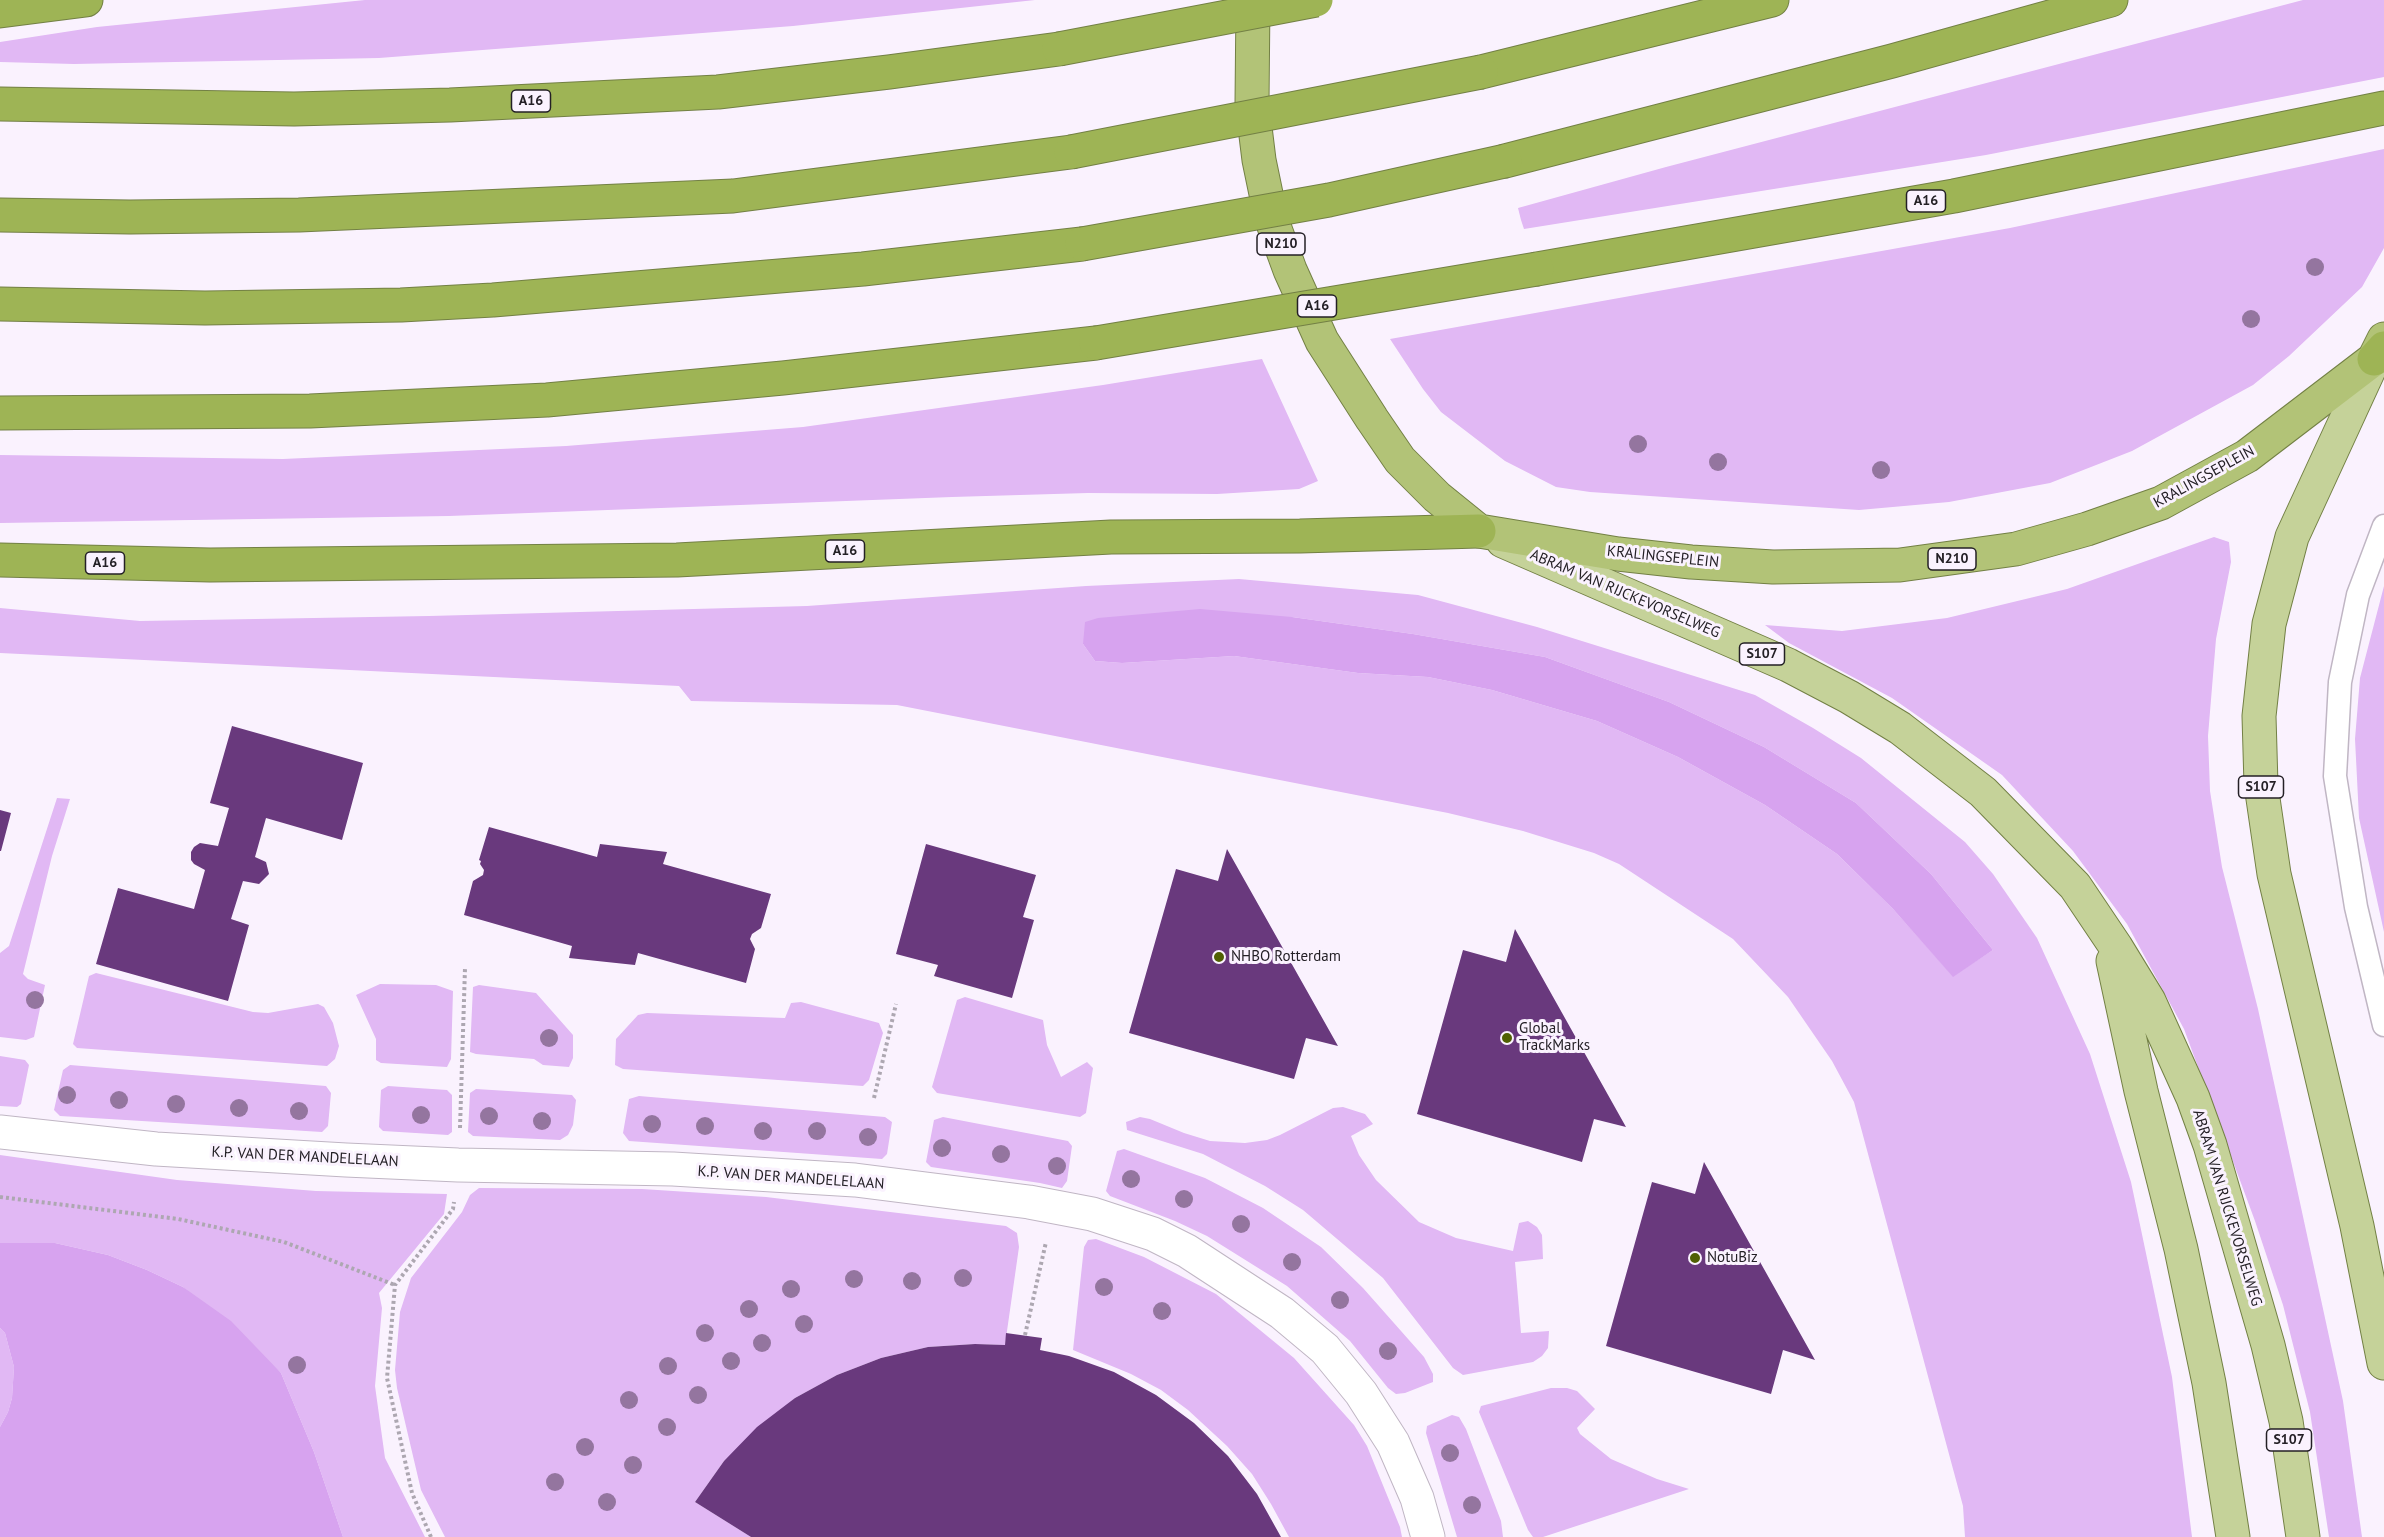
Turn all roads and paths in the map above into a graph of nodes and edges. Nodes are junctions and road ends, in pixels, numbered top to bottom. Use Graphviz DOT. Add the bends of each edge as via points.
graph roads {
  1 [pos="86,0"];
  2 [pos="1253,0"];
  3 [pos="1316,0"];
  4 [pos="1772,0"];
  5 [pos="2110,0"];
  6 [pos="0,11"];
  7 [pos="0,104"];
  8 [pos="2384,108"];
  9 [pos="0,215"];
  10 [pos="0,304"];
  11 [pos="2381,355"];
  12 [pos="0,413"];
  13 [pos="2384,526"];
  14 [pos="1479,531"];
  15 [pos="0,560"];
  16 [pos="2104,930"];
  17 [pos="465,968"];
  18 [pos="896,1004"];
  19 [pos="2384,1025"];
  20 [pos="874,1098"];
  21 [pos="0,1132"];
  22 [pos="458,1165"];
  23 [pos="0,1197"];
  24 [pos="1054,1207"];
  25 [pos="395,1285"];
  26 [pos="1025,1335"];
  27 [pos="2384,1363"];
  28 [pos="431,1537"];
  29 [pos="1428,1537"];
  30 [pos="2233,1537"];
  31 [pos="2303,1537"];
  1 -- 6 [label="highway"];
  2 -- 14 [label="highway, KRALINGSEPLEIN / N210" via="1252,103 1259,160 1271,218 1290,270 1322,340 1400,460"];
  3 -- 7 [label="highway, A16, bridge" via="1059,49 718,92 294,109"];
  4 -- 9 [label="highway, bridge" via="1480,72 1071,152 734,196 299,215"];
  5 -- 10 [label="highway, bridge" via="1505,161 1329,200 1082,244 863,269 401,305 205,308"];
  8 -- 12 [label="highway, A16, bridge" via="1954,196 1096,343 546,400 310,411"];
  11 -- 14 [label="highway, KRALINGSEPLEIN / N210" via="2247,456 2161,503 2016,549 1900,565 1773,567 1618,554"];
  11 -- 27 [label="main road, S107" via="2292,537 2270,624 2259,716 2261,785 2274,874 2357,1226"];
  13 -- 19 [label="lane" via="2358,595 2340,682 2335,777 2356,906"];
  14 -- 15 [label="highway, A16" via="1111,537 677,560 210,565"];
  14 -- 16 [label="main road, ABRAM VAN RIJCKEVORSELWEG / S107" via="1788,665 1900,728 1991,800 2075,886"];
  16 -- 30 [label="main road" via="2184,1260"];
  16 -- 31 [label="main road, ABRAM VAN RIJCKEVORSELWEG / S107" via="2148,1001 2210,1145 2268,1344 2286,1421"];
  17 -- 22 [label="path"];
  18 -- 20 [label="path"];
  21 -- 22 [label="street, K.P. VAN DER MANDELELAAN" via="156,1149"];
  22 -- 24 [label="street, K.P. VAN DER MANDELELAAN" via="673,1170 855,1180"];
  22 -- 25 [label="path" via="453,1209"];
  23 -- 25 [label="path" via="178,1219 284,1242"];
  24 -- 26 [label="path"];
  24 -- 29 [label="street, K.P. VAN DER MANDELELAAN" via="1143,1230 1187,1251 1282,1313 1325,1349 1361,1393 1393,1443 1417,1498"];
  25 -- 28 [label="path" via="387,1378 412,1493"];
}
